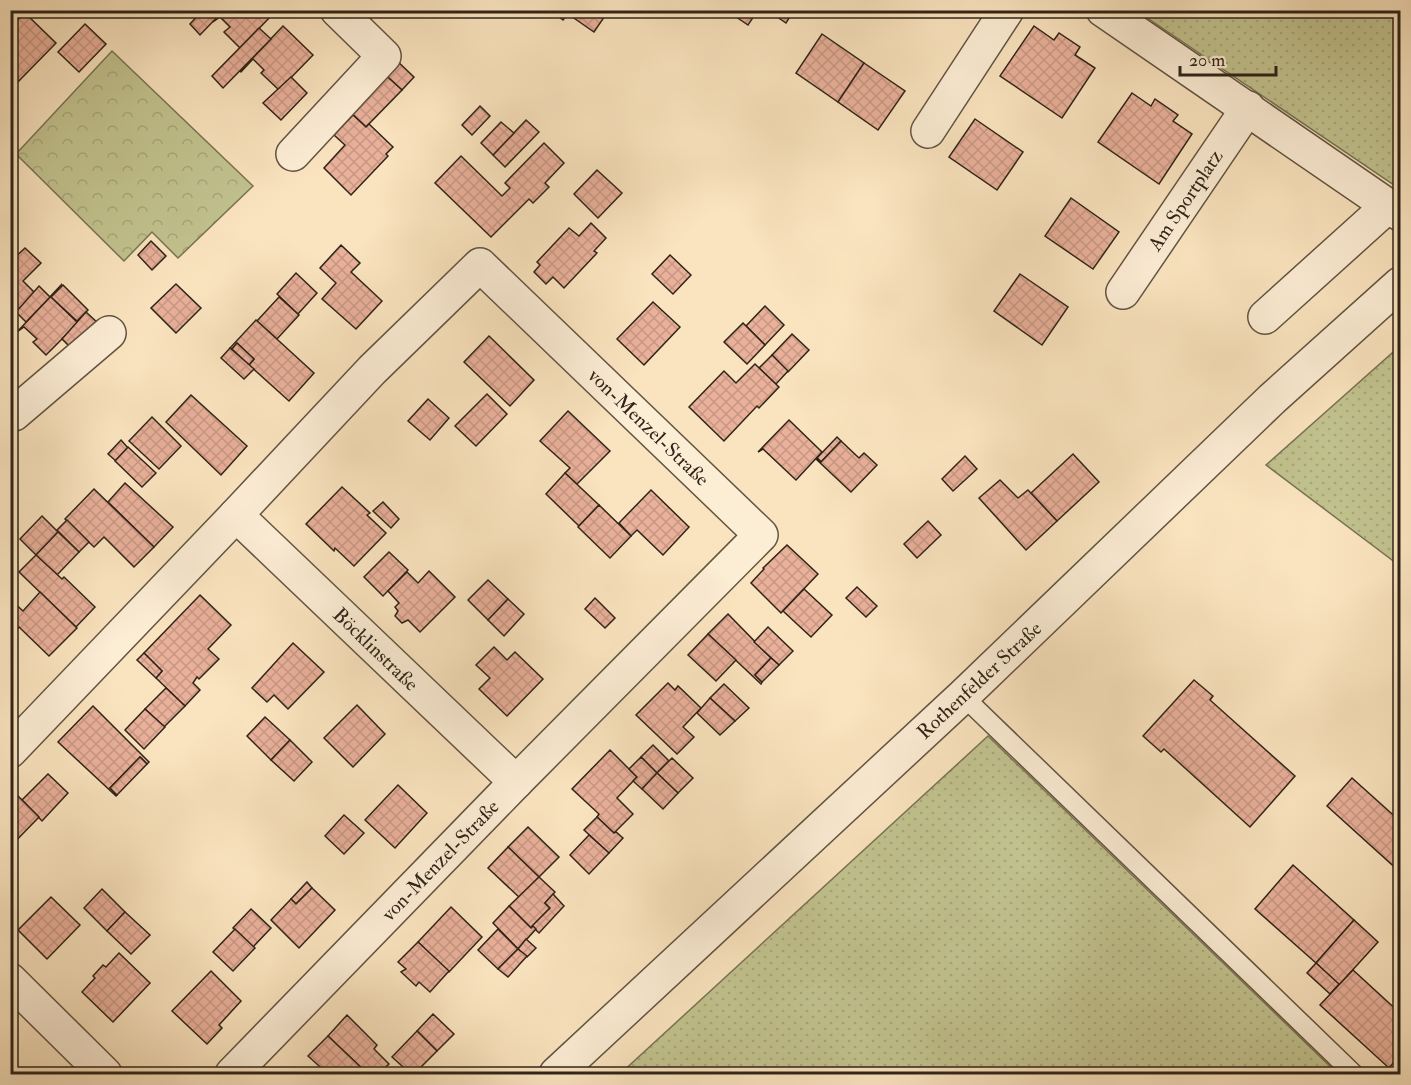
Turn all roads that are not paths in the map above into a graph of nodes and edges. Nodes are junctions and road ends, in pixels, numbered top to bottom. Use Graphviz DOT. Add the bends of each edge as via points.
graph roads {
  1 [pos="337,10"];
  2 [pos="1007,10"];
  3 [pos="1103,10"];
  4 [pos="1248,108"];
  5 [pos="928,131"];
  6 [pos="293,154"];
  7 [pos="1394,210"];
  8 [pos="1401,284"];
  9 [pos="1123,292"];
  10 [pos="1265,317"];
  11 [pos="109,333"];
  12 [pos="10,411"];
  13 [pos="236,515"];
  14 [pos="963,696"];
  15 [pos="10,751"];
  16 [pos="516,782"];
  17 [pos="10,980"];
  18 [pos="105,1074"];
  19 [pos="232,1074"];
  20 [pos="556,1074"];
  21 [pos="1353,1074"];
  1 -- 6 [label="street" via="384,56"];
  2 -- 5 [label="street"];
  3 -- 4 [label="street"];
  4 -- 7 [label="street"];
  4 -- 9 [label="street, Am Sportplatz"];
  7 -- 10 [label="street"];
  8 -- 14 [label="street, Rothenfelder Straße" via="1272,399"];
  11 -- 12 [label="street" via="14,414"];
  13 -- 15 [label="street, von-Menzel-Straße"];
  13 -- 16 [label="street, Böcklinstraße"];
  13 -- 16 [label="street, von-Menzel-Straße" via="372,370 480,265 761,535"];
  14 -- 20 [label="street, Rothenfelder Straße"];
  14 -- 21 [label="lane"];
  16 -- 19 [label="street, von-Menzel-Straße"];
  17 -- 18 [label="street"];
}
